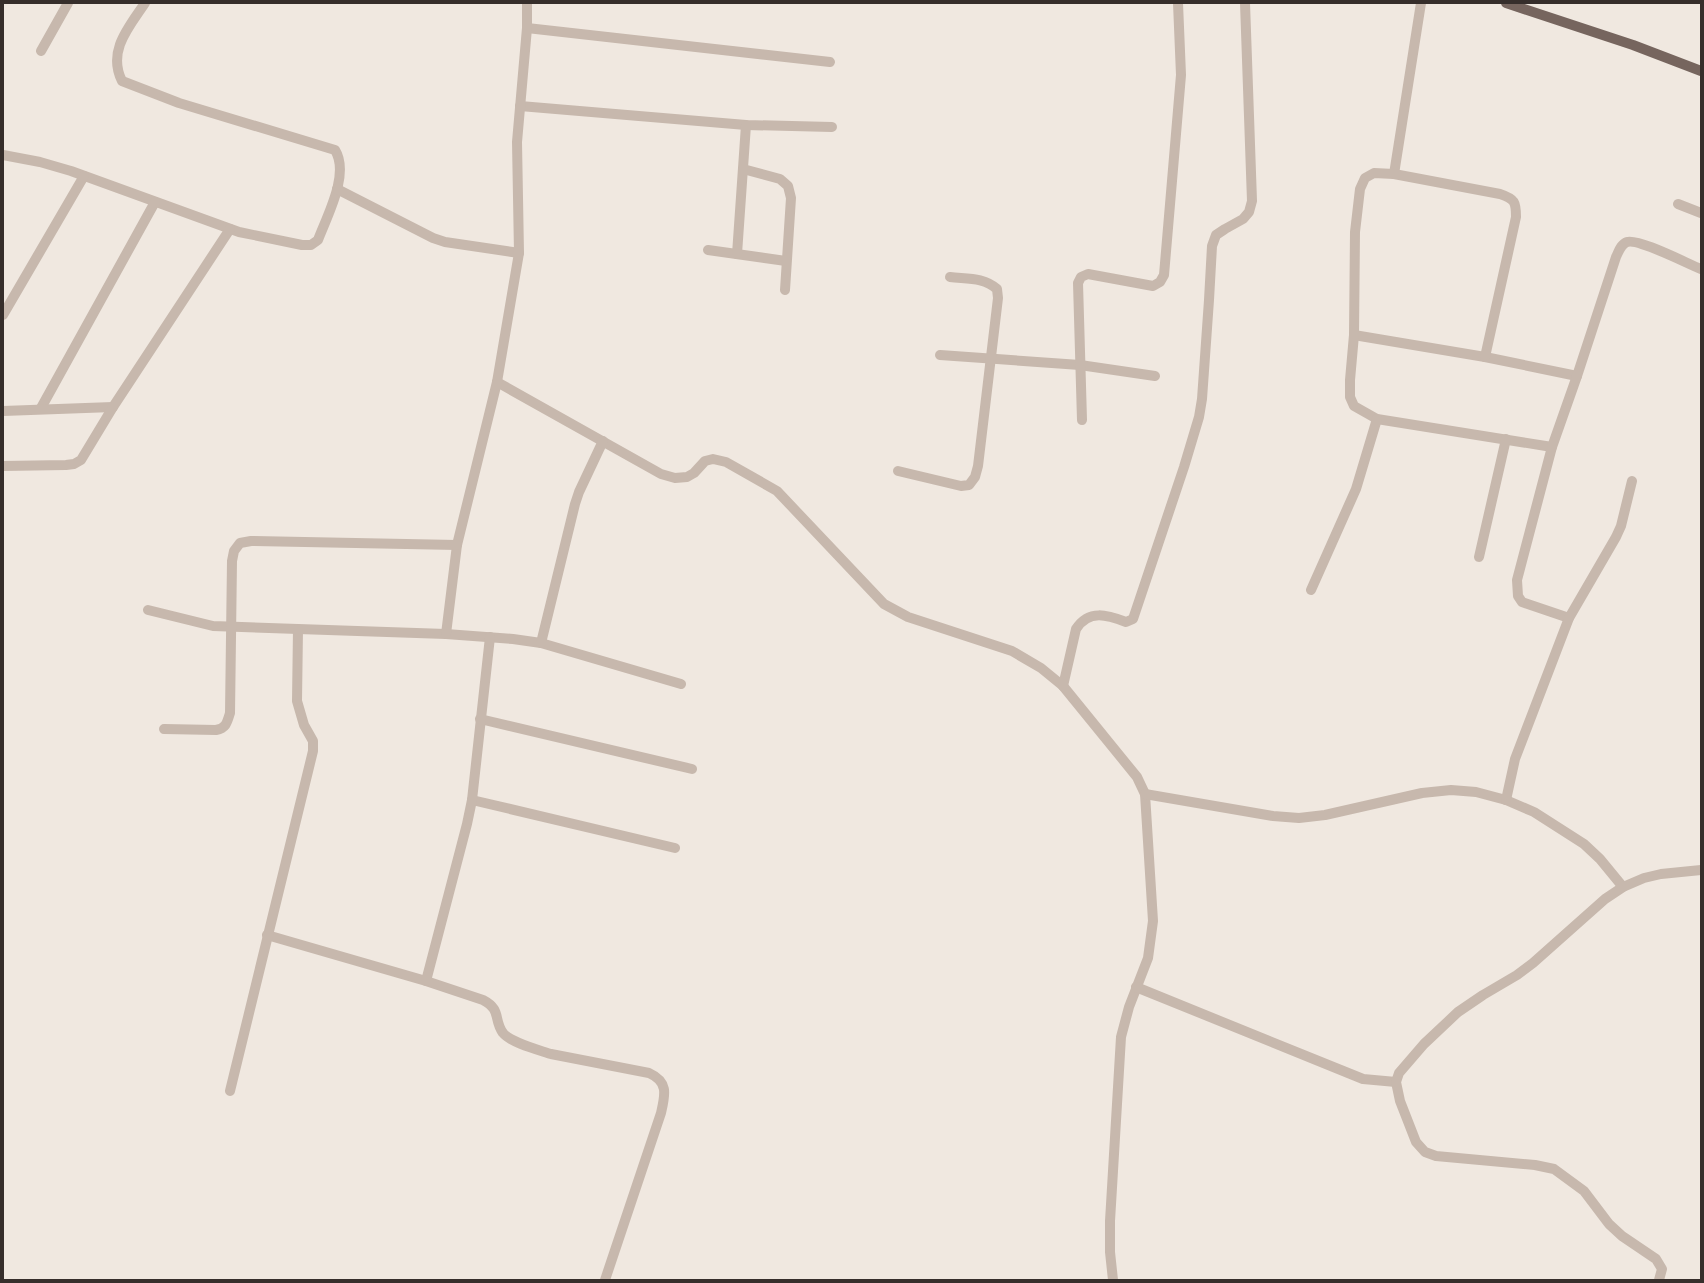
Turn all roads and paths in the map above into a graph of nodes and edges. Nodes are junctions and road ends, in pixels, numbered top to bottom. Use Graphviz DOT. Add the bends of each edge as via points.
graph roads {
  1 [pos="68,3"];
  2 [pos="145,3"];
  3 [pos="527,3"];
  4 [pos="1178,3"];
  5 [pos="1245,3"];
  6 [pos="1421,3"];
  7 [pos="1506,3"];
  8 [pos="527,28"];
  9 [pos="41,51"];
  10 [pos="830,62"];
  11 [pos="1701,71"];
  12 [pos="520,106"];
  13 [pos="746,125"];
  14 [pos="832,127"];
  15 [pos="3,155"];
  16 [pos="743,169"];
  17 [pos="1394,174"];
  18 [pos="84,176"];
  19 [pos="337,189"];
  20 [pos="155,202"];
  21 [pos="1678,204"];
  22 [pos="1701,213"];
  23 [pos="230,229"];
  24 [pos="708,250"];
  25 [pos="519,253"];
  26 [pos="737,254"];
  27 [pos="786,261"];
  28 [pos="1701,269"];
  29 [pos="950,277"];
  30 [pos="785,290"];
  31 [pos="3,316"];
  32 [pos="1354,335"];
  33 [pos="940,355"];
  34 [pos="1485,357"];
  35 [pos="991,360"];
  36 [pos="1080,365"];
  37 [pos="1155,376"];
  38 [pos="1577,376"];
  39 [pos="497,382"];
  40 [pos="113,407"];
  41 [pos="42,408"];
  42 [pos="3,411"];
  43 [pos="1377,419"];
  44 [pos="1082,420"];
  45 [pos="1506,439"];
  46 [pos="604,441"];
  47 [pos="1552,446"];
  48 [pos="3,466"];
  49 [pos="898,470"];
  50 [pos="1632,481"];
  51 [pos="457,545"];
  52 [pos="1479,557"];
  53 [pos="1310,590"];
  54 [pos="148,610"];
  55 [pos="1569,618"];
  56 [pos="232,627"];
  57 [pos="298,629"];
  58 [pos="446,634"];
  59 [pos="490,637"];
  60 [pos="541,643"];
  61 [pos="681,684"];
  62 [pos="1062,686"];
  63 [pos="480,719"];
  64 [pos="164,729"];
  65 [pos="692,769"];
  66 [pos="1145,794"];
  67 [pos="472,800"];
  68 [pos="1506,800"];
  69 [pos="675,848"];
  70 [pos="1701,870"];
  71 [pos="1623,887"];
  72 [pos="267,935"];
  73 [pos="426,981"];
  74 [pos="1136,987"];
  75 [pos="1396,1082"];
  76 [pos="230,1091"];
  77 [pos="605,1280"];
  78 [pos="1113,1280"];
  79 [pos="1659,1280"];
  1 -- 9 [label="street"];
  2 -- 19 [label="street" via="120,41 117,52 118,74 122,81 180,103 335,150 340,157 341,165"];
  3 -- 8 [label="street"];
  4 -- 36 [label="street" via="1181,75 1164,274 1160,282 1153,286 1088,274 1081,277 1078,283"];
  5 -- 62 [label="street" via="1252,201 1249,212 1243,219 1216,235 1212,246 1199,417 1133,619 1126,622 1103,614 1087,618 1080,623"];
  6 -- 17 [label="street"];
  7 -- 11 [label="main road" via="1633,45"];
  8 -- 10 [label="street"];
  8 -- 12 [label="street"];
  12 -- 13 [label="street"];
  12 -- 25 [label="street" via="517,142"];
  13 -- 14 [label="street"];
  13 -- 16 [label="street"];
  15 -- 18 [label="street" via="40,162"];
  16 -- 26 [label="street"];
  16 -- 27 [label="street" via="780,179 788,186 791,198"];
  17 -- 32 [label="street" via="1374,173 1365,178 1360,188 1355,232"];
  17 -- 34 [label="street" via="1500,194 1510,198 1516,205 1516,217"];
  18 -- 20 [label="street"];
  18 -- 31 [label="street"];
  19 -- 23 [label="street" via="318,240 311,245"];
  19 -- 25 [label="street" via="433,238"];
  20 -- 23 [label="street"];
  20 -- 41 [label="street"];
  21 -- 22 [label="street"];
  23 -- 40 [label="street"];
  24 -- 26 [label="street"];
  25 -- 39 [label="street"];
  26 -- 27 [label="street"];
  27 -- 30 [label="street"];
  28 -- 38 [label="street" via="1639,242 1628,241 1621,247"];
  29 -- 35 [label="street" via="983,280 997,289"];
  32 -- 34 [label="street"];
  32 -- 43 [label="street" via="1350,396 1354,406"];
  33 -- 35 [label="street"];
  34 -- 38 [label="street"];
  35 -- 36 [label="street"];
  35 -- 49 [label="street" via="975,477 969,484 961,486"];
  36 -- 37 [label="street"];
  36 -- 44 [label="street"];
  38 -- 47 [label="street"];
  39 -- 46 [label="street"];
  39 -- 51 [label="street"];
  40 -- 41 [label="street"];
  40 -- 48 [label="street" via="88,452 74,464"];
  41 -- 42 [label="street"];
  43 -- 45 [label="street"];
  43 -- 53 [label="street" via="1356,489"];
  45 -- 47 [label="street"];
  45 -- 52 [label="street"];
  46 -- 60 [label="street" via="575,504"];
  46 -- 62 [label="street" via="661,474 676,478 687,477 705,461 713,458 726,462 777,491 884,604 908,618 1012,651 1041,668"];
  47 -- 55 [label="street" via="1517,588 1522,602"];
  50 -- 55 [label="street" via="1616,537"];
  51 -- 56 [label="street" via="289,541 240,543 234,551 232,561"];
  51 -- 58 [label="street"];
  54 -- 56 [label="street" via="213,626"];
  55 -- 68 [label="street" via="1515,759"];
  56 -- 57 [label="street"];
  56 -- 64 [label="street" via="230,713 227,723 222,729 216,730"];
  57 -- 58 [label="street"];
  57 -- 72 [label="street" via="297,701 304,725 313,741 313,752"];
  58 -- 59 [label="street"];
  59 -- 60 [label="street"];
  59 -- 63 [label="street"];
  60 -- 61 [label="street"];
  62 -- 66 [label="street" via="1137,777"];
  63 -- 65 [label="street"];
  63 -- 67 [label="street"];
  66 -- 68 [label="street" via="1273,816 1299,818 1325,815 1422,793 1476,792"];
  66 -- 74 [label="street" via="1153,921 1148,958"];
  67 -- 69 [label="street"];
  67 -- 73 [label="street"];
  68 -- 71 [label="street" via="1534,812 1584,844"];
  70 -- 71 [label="street" via="1661,874"];
  71 -- 75 [label="street" via="1605,899 1517,975 1458,1012 1424,1044 1399,1073"];
  72 -- 73 [label="street"];
  72 -- 76 [label="street"];
  73 -- 77 [label="street" via="490,1003 496,1010 503,1032 522,1044 552,1054 649,1073 658,1077 664,1086 661,1113"];
  74 -- 75 [label="street" via="1363,1079"];
  74 -- 78 [label="street" via="1121,1045 1110,1221"];
  75 -- 79 [label="street" via="1400,1101 1416,1142 1425,1152 1436,1156 1554,1169 1584,1191 1609,1224 1622,1236 1656,1259 1662,1269"];
}
